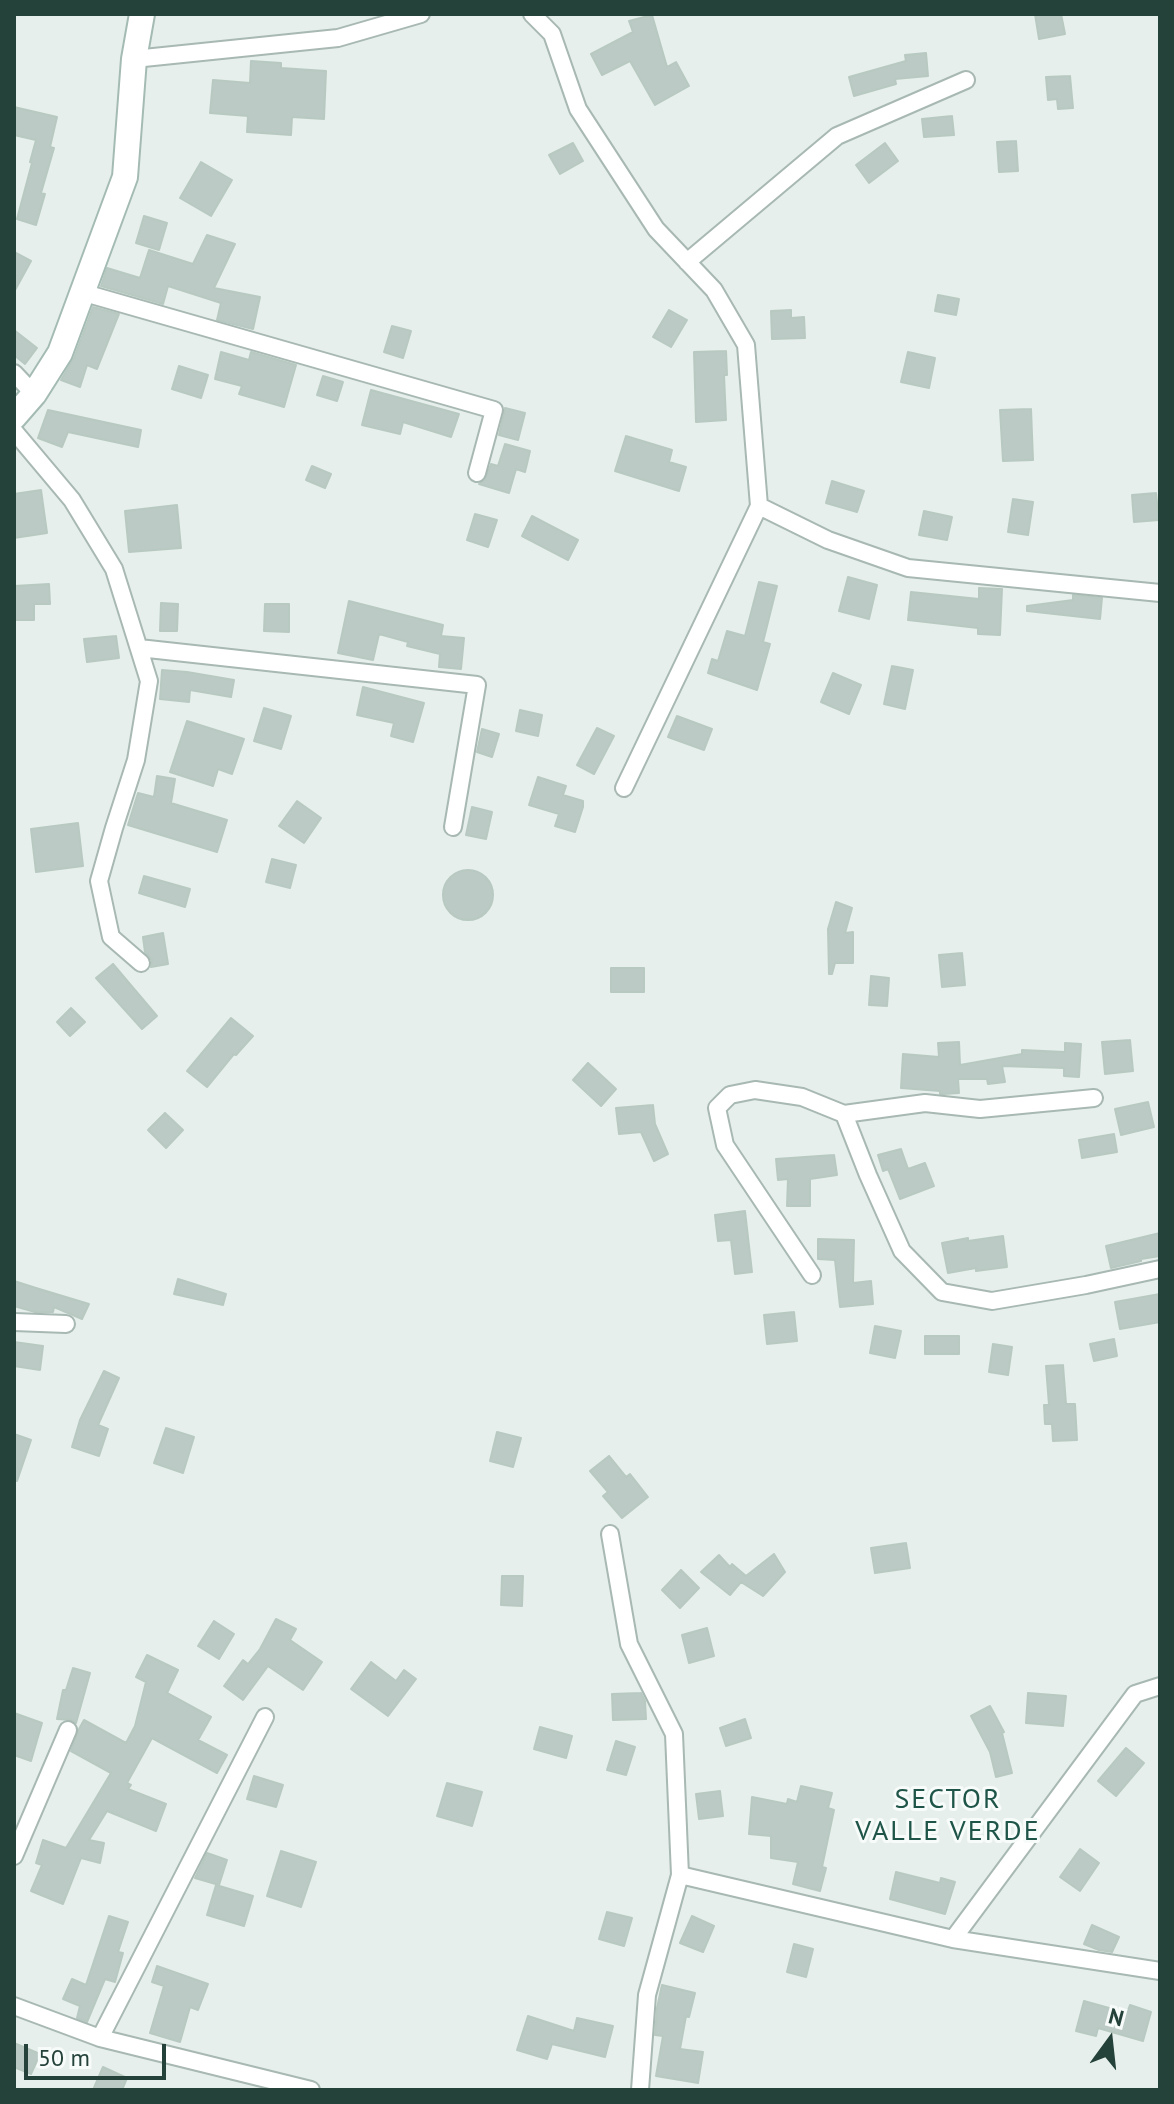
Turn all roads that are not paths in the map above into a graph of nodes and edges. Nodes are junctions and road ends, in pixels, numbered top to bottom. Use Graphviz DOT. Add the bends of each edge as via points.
graph roads {
  1 [pos="142,14"];
  2 [pos="421,14"];
  3 [pos="532,14"];
  4 [pos="134,59"];
  5 [pos="966,80"];
  6 [pos="687,262"];
  7 [pos="81,292"];
  8 [pos="14,373"];
  9 [pos="34,394"];
  10 [pos="14,417"];
  11 [pos="14,431"];
  12 [pos="477,473"];
  13 [pos="759,506"];
  14 [pos="1160,593"];
  15 [pos="139,648"];
  16 [pos="624,788"];
  17 [pos="453,827"];
  18 [pos="141,963"];
  19 [pos="1094,1098"];
  20 [pos="844,1114"];
  21 [pos="1160,1269"];
  22 [pos="812,1275"];
  23 [pos="14,1322"];
  24 [pos="66,1324"];
  25 [pos="610,1534"];
  26 [pos="1160,1686"];
  27 [pos="265,1717"];
  28 [pos="68,1730"];
  29 [pos="14,1856"];
  30 [pos="680,1875"];
  31 [pos="953,1939"];
  32 [pos="1160,1971"];
  33 [pos="14,2006"];
  34 [pos="100,2038"];
  35 [pos="311,2090"];
  36 [pos="640,2090"];
  1 -- 4 [label="street"];
  2 -- 4 [label="street" via="338,38"];
  3 -- 6 [label="street" via="552,34 578,109 656,229"];
  4 -- 7 [label="street" via="125,177"];
  5 -- 6 [label="street" via="837,136"];
  6 -- 13 [label="street" via="714,290 746,345"];
  7 -- 9 [label="street" via="60,353"];
  7 -- 12 [label="street" via="494,410"];
  8 -- 9 [label="street"];
  9 -- 10 [label="street"];
  11 -- 15 [label="street" via="72,500 114,569"];
  13 -- 14 [label="street" via="828,540 908,568"];
  13 -- 16 [label="street"];
  15 -- 17 [label="street" via="477,685"];
  15 -- 18 [label="street" via="149,681 136,760 99,881 111,937"];
  19 -- 20 [label="street" via="980,1109 925,1103"];
  20 -- 21 [label="street" via="902,1251 942,1292 992,1301"];
  20 -- 22 [label="street" via="802,1097 755,1090 730,1095 717,1108 725,1145"];
  23 -- 24 [label="street"];
  25 -- 30 [label="street" via="629,1644 674,1734"];
  26 -- 31 [label="street" via="1135,1694"];
  27 -- 34 [label="street"];
  28 -- 29 [label="street"];
  30 -- 31 [label="street"];
  30 -- 36 [label="street" via="647,1995"];
  31 -- 32 [label="street"];
  33 -- 34 [label="street"];
  34 -- 35 [label="street"];
}
